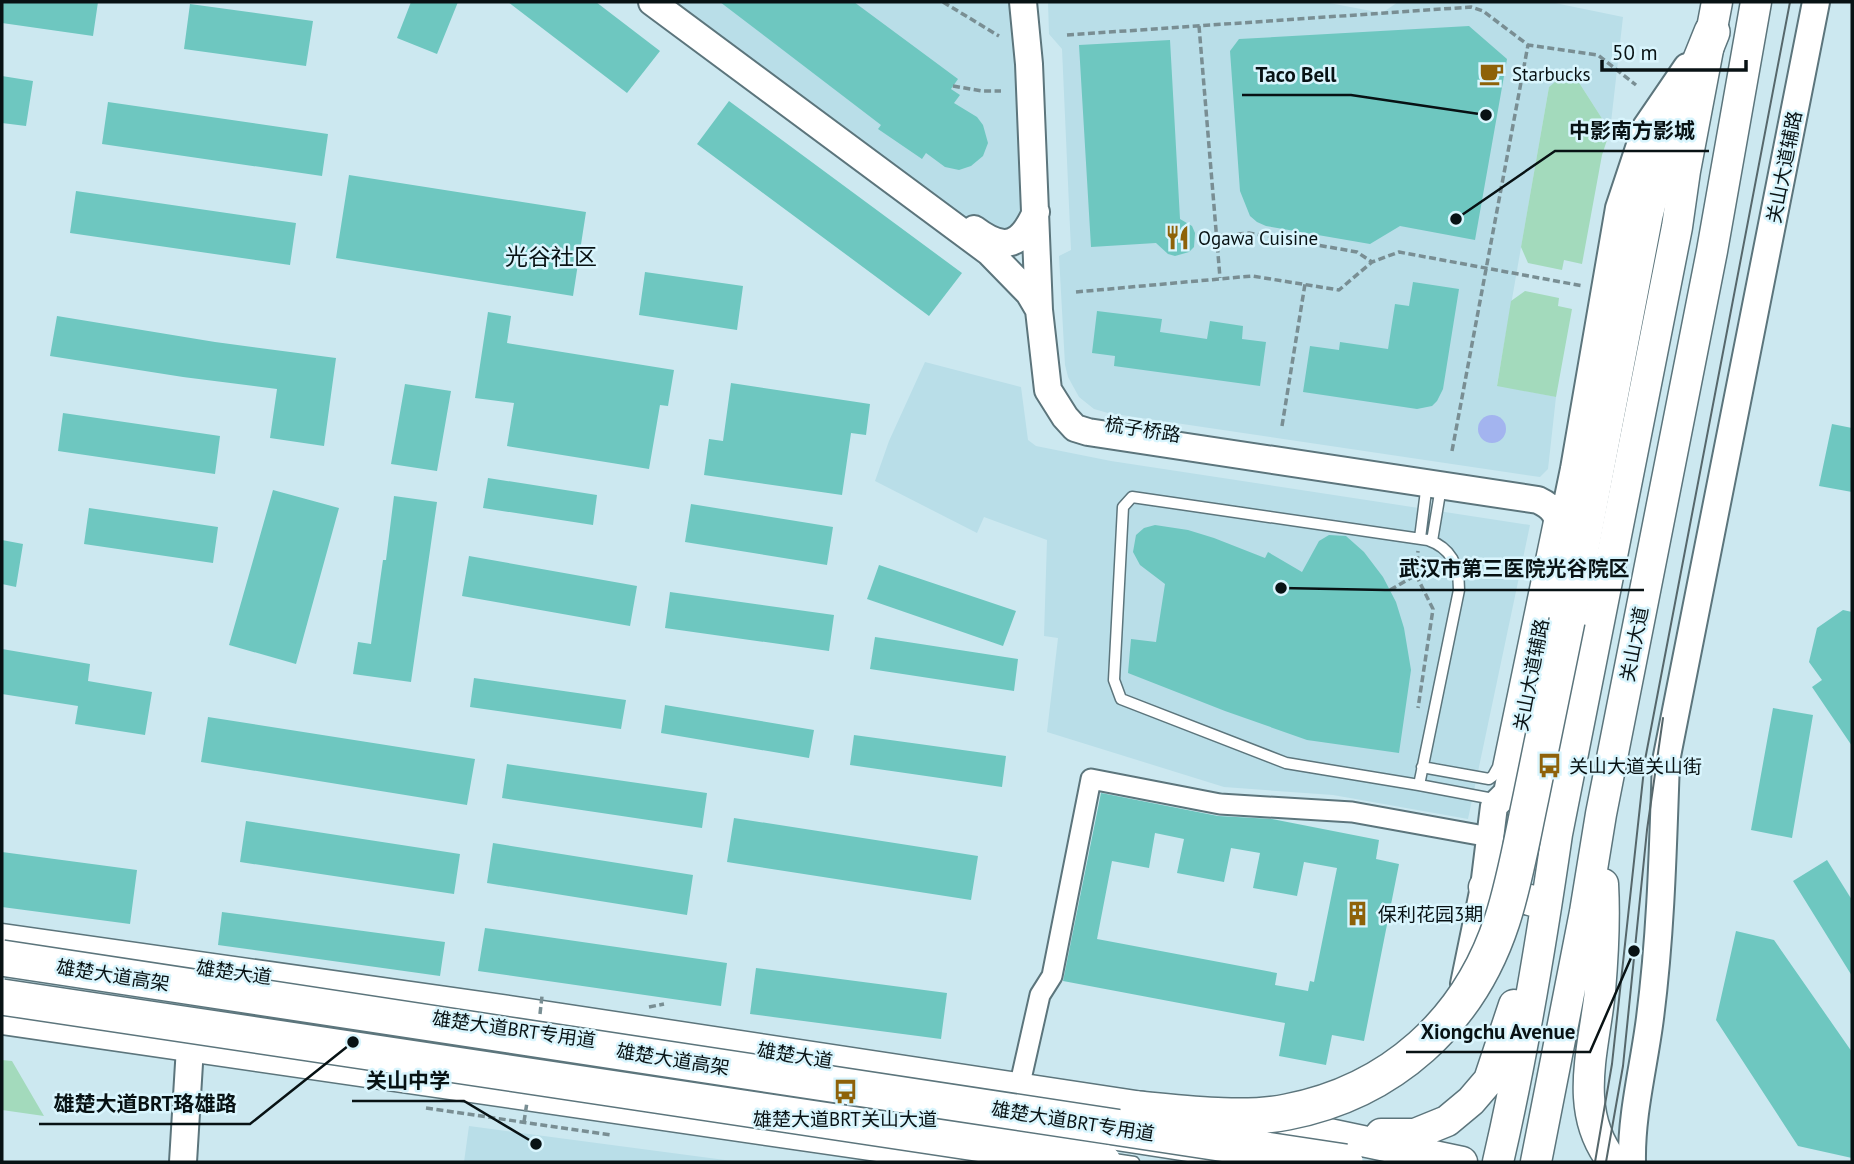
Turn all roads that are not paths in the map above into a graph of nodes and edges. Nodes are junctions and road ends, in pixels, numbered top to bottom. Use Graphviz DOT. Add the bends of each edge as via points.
graph roads {
  1 [pos="652,2"];
  2 [pos="670,2"];
  3 [pos="1023,2"];
  4 [pos="1036,2"];
  5 [pos="1756,2"];
  6 [pos="1816,2"];
  7 [pos="1715,17"];
  8 [pos="1036,212"];
  9 [pos="1039,310"];
  10 [pos="1574,469"];
  11 [pos="1438,473"];
  12 [pos="1554,502"];
  13 [pos="1560,534"];
  14 [pos="1420,538"];
  15 [pos="1432,541"];
  16 [pos="1422,767"];
  17 [pos="1419,785"];
  18 [pos="1500,800"];
  19 [pos="1562,804"];
  20 [pos="1601,814"];
  21 [pos="1490,837"];
  22 [pos="1484,887"];
  23 [pos="1547,905"];
  24 [pos="2,939"];
  25 [pos="2,958"];
  26 [pos="2,968"];
  27 [pos="2,997"];
  28 [pos="2,1019"];
  29 [pos="190,1047"];
  30 [pos="439,1051"];
  31 [pos="624,1052"];
  32 [pos="686,1073"];
  33 [pos="1019,1088"];
  34 [pos="817,1099"];
  35 [pos="1253,1123"];
  36 [pos="846,1128"];
  37 [pos="1337,1148"];
  38 [pos="183,1162"];
  39 [pos="988,1162"];
  40 [pos="1003,1162"];
  41 [pos="1103,1162"];
  42 [pos="1134,1162"];
  43 [pos="1227,1162"];
  44 [pos="1462,1162"];
  45 [pos="1499,1162"];
  46 [pos="1536,1162"];
  47 [pos="1613,1162"];
  48 [pos="1632,1162"];
  1 -- 9 [label="street" via="989,253"];
  2 -- 8 [label="street" via="986,238 1002,243 1020,239"];
  3 -- 8 [label="street"];
  4 -- 11 [label="street, 梳子桥路" via="1045,77 1056,369 1072,405 1080,414 1104,424"];
  5 -- 20 [label="main road, 关山大道"];
  6 -- 48 [label="street, 关山大道辅路" via="1666,761 1651,1017"];
  7 -- 10 [label="street, 关山大道辅路" via="1646,127 1619,208"];
  7 -- 19 [label="main road, 关山大道"];
  7 -- 31 [label="highway, bridge" via="1657,168 1645,215 1567,621 1502,922 1469,991 1434,1036 1400,1065 1329,1102 1284,1113 1248,1115 1128,1108"];
  8 -- 9 [label="street"];
  9 -- 11 [label="street" via="1048,390 1075,428"];
  10 -- 11 [label="street, 梳子桥路" via="1566,481 1544,488"];
  10 -- 13 [label="street, 关山大道辅路"];
  11 -- 12 [label="street"];
  11 -- 14 [label="lane"];
  11 -- 15 [label="lane"];
  12 -- 13 [label="street"];
  12 -- 16 [label="lane" via="1498,767 1493,776 1484,779"];
  13 -- 18 [label="street, 关山大道辅路"];
  14 -- 15 [label="lane"];
  14 -- 17 [label="lane" via="1132,497 1123,507 1114,680 1121,699 1275,759"];
  15 -- 16 [label="lane" via="1450,552 1459,590"];
  16 -- 17 [label="lane"];
  17 -- 18 [label="lane"];
  18 -- 19 [label="main road"];
  18 -- 21 [label="street, 关山大道辅路"];
  19 -- 23 [label="main road, 关山大道"];
  20 -- 46 [label="main road, 关山大道"];
  20 -- 47 [label="main road" via="1605,914 1588,1101 1599,1140"];
  21 -- 22 [label="street, 关山大道辅路"];
  21 -- 33 [label="street" via="1352,813 1220,804 1091,779 1052,976 1040,995"];
  22 -- 23 [label="main road"];
  22 -- 35 [label="street, 关山大道辅路" via="1462,992 1440,1038 1420,1062 1362,1105 1330,1116"];
  23 -- 37 [label="main road" via="1489,1080 1471,1101 1447,1121 1415,1134"];
  23 -- 45 [label="main road, 关山大道"];
  24 -- 33 [label="main road, 雄楚大道"];
  25 -- 31 [label="highway, 雄楚大道高架, bridge"];
  26 -- 32 [label="lane, 雄楚大道BRT专用道"];
  27 -- 36 [label="highway, 雄楚大道高架, bridge"];
  28 -- 29 [label="main road"];
  29 -- 36 [label="main road"];
  29 -- 38 [label="street"];
  30 -- 36 [label="lane, 雄楚大道BRT专用道" via="656,1085"];
  31 -- 37 [label="highway, 雄楚大道高架, bridge"];
  33 -- 35 [label="main road, 雄楚大道"];
  34 -- 43 [label="lane, 雄楚大道BRT专用道"];
  35 -- 37 [label="main road, 雄楚大道"];
  36 -- 39 [label="main road"];
  36 -- 40 [label="highway, bridge"];
  36 -- 41 [label="highway, 雄楚大道高架, bridge"];
  36 -- 42 [label="lane, 雄楚大道BRT专用道"];
  37 -- 44 [label="main road, 雄楚大道"];
}
